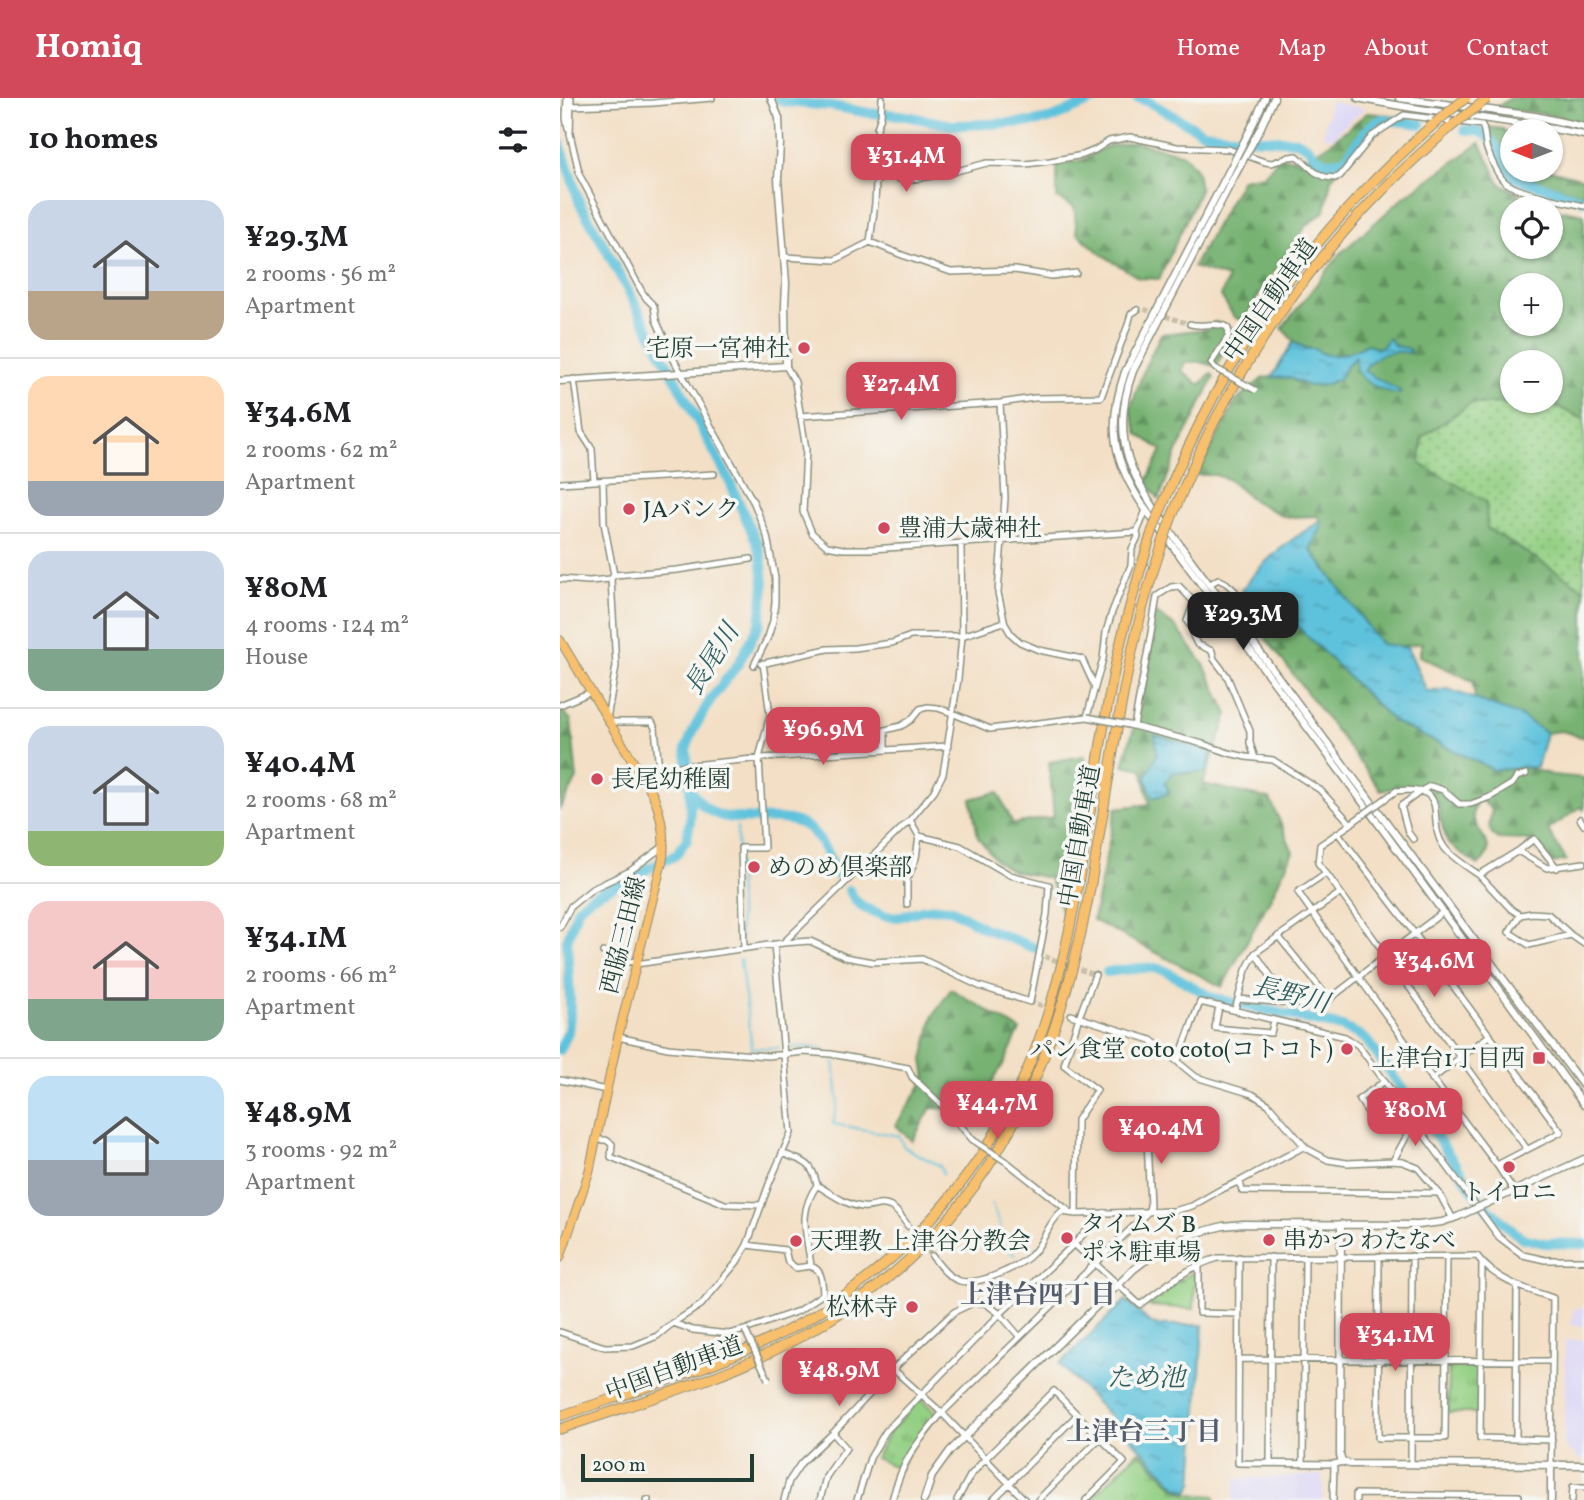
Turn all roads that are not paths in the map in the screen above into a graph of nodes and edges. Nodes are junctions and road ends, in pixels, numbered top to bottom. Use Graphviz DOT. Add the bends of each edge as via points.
graph roads {
  1 [pos="569,98"];
  2 [pos="712,98"];
  3 [pos="771,98"];
  4 [pos="882,98"];
  5 [pos="1265,98"];
  6 [pos="1274,98"];
  7 [pos="1358,98"];
  8 [pos="1399,98"];
  9 [pos="1466,98"];
  10 [pos="1487,98"];
  11 [pos="678,100"];
  12 [pos="571,106"];
  13 [pos="1257,125"];
  14 [pos="1584,127"];
  15 [pos="570,134"];
  16 [pos="1584,135"];
  17 [pos="1233,171"];
  18 [pos="887,173"];
  19 [pos="1584,206"];
  20 [pos="870,242"];
  21 [pos="785,257"];
  22 [pos="1076,273"];
  23 [pos="1138,310"];
  24 [pos="1190,324"];
  25 [pos="786,366"];
  26 [pos="681,373"];
  27 [pos="574,379"];
  28 [pos="560,381"];
  29 [pos="1255,390"];
  30 [pos="1000,403"];
  31 [pos="800,416"];
  32 [pos="714,474"];
  33 [pos="594,481"];
  34 [pos="603,481"];
  35 [pos="560,483"];
  36 [pos="1146,510"];
  37 [pos="1137,533"];
  38 [pos="1003,541"];
  39 [pos="961,544"];
  40 [pos="751,559"];
  41 [pos="612,577"];
  42 [pos="560,579"];
  43 [pos="1209,584"];
  44 [pos="1194,602"];
  45 [pos="1004,622"];
  46 [pos="962,636"];
  47 [pos="560,640"];
  48 [pos="764,663"];
  49 [pos="1095,687"];
  50 [pos="591,692"];
  51 [pos="560,705"];
  52 [pos="953,713"];
  53 [pos="1087,717"];
  54 [pos="608,720"];
  55 [pos="1131,726"];
  56 [pos="947,746"];
  57 [pos="886,750"];
  58 [pos="759,758"];
  59 [pos="1255,758"];
  60 [pos="659,769"];
  61 [pos="640,772"];
  62 [pos="1526,774"];
  63 [pos="1421,790"];
  64 [pos="910,820"];
  65 [pos="1352,823"];
  66 [pos="1338,833"];
  67 [pos="919,836"];
  68 [pos="1413,839"];
  69 [pos="664,846"];
  70 [pos="1518,851"];
  71 [pos="1584,863"];
  72 [pos="1557,868"];
  73 [pos="1326,873"];
  74 [pos="1479,875"];
  75 [pos="1340,893"];
  76 [pos="906,904"];
  77 [pos="1443,912"];
  78 [pos="1312,913"];
  79 [pos="1520,915"];
  80 [pos="560,927"];
  81 [pos="1414,935"];
  82 [pos="1571,935"];
  83 [pos="1278,936"];
  84 [pos="783,943"];
  85 [pos="774,944"];
  86 [pos="1584,944"];
  87 [pos="744,948"];
  88 [pos="603,951"];
  89 [pos="1255,953"];
  90 [pos="1386,956"];
  91 [pos="636,963"];
  92 [pos="1095,975"];
  93 [pos="1358,976"];
  94 [pos="1238,999"];
  95 [pos="1329,1000"];
  96 [pos="1289,1003"];
  97 [pos="1219,1006"];
  98 [pos="1235,1010"];
  99 [pos="1071,1015"];
  100 [pos="1079,1017"];
  101 [pos="1275,1020"];
  102 [pos="1490,1035"];
  103 [pos="618,1037"];
  104 [pos="785,1054"];
  105 [pos="1461,1058"];
  106 [pos="1178,1061"];
  107 [pos="1432,1079"];
  108 [pos="560,1080"];
  109 [pos="1385,1081"];
  110 [pos="1584,1087"];
  111 [pos="606,1090"];
  112 [pos="1584,1105"];
  113 [pos="1405,1108"];
  114 [pos="1146,1116"];
  115 [pos="1415,1121"];
  116 [pos="596,1140"];
  117 [pos="1305,1146"];
  118 [pos="1527,1149"];
  119 [pos="782,1153"];
  120 [pos="1584,1159"];
  121 [pos="1393,1161"];
  122 [pos="1497,1165"];
  123 [pos="1240,1181"];
  124 [pos="817,1185"];
  125 [pos="1514,1191"];
  126 [pos="1440,1193"];
  127 [pos="762,1205"];
  128 [pos="1148,1212"];
  129 [pos="1104,1213"];
  130 [pos="1074,1214"];
  131 [pos="1455,1218"];
  132 [pos="1341,1224"];
  133 [pos="908,1226"];
  134 [pos="1074,1244"];
  135 [pos="747,1245"];
  136 [pos="932,1256"];
  137 [pos="1379,1256"];
  138 [pos="1412,1256"];
  139 [pos="1447,1256"];
  140 [pos="1239,1257"];
  141 [pos="1271,1257"];
  142 [pos="1305,1257"];
  143 [pos="1341,1257"];
  144 [pos="560,1258"];
  145 [pos="1584,1260"];
  146 [pos="1482,1262"];
  147 [pos="1096,1263"];
  148 [pos="1199,1264"];
  149 [pos="811,1266"];
  150 [pos="1119,1285"];
  151 [pos="1517,1286"];
  152 [pos="1000,1314"];
  153 [pos="1238,1314"];
  154 [pos="673,1322"];
  155 [pos="745,1330"];
  156 [pos="560,1332"];
  157 [pos="1019,1336"];
  158 [pos="1238,1359"];
  159 [pos="1271,1359"];
  160 [pos="1304,1360"];
  161 [pos="1341,1360"];
  162 [pos="1378,1360"];
  163 [pos="1411,1360"];
  164 [pos="1446,1361"];
  165 [pos="1481,1361"];
  166 [pos="1517,1361"];
  167 [pos="1552,1361"];
  168 [pos="893,1369"];
  169 [pos="768,1379"];
  170 [pos="920,1394"];
  171 [pos="942,1413"];
  172 [pos="1077,1415"];
  173 [pos="560,1416"];
  174 [pos="560,1429"];
  175 [pos="833,1433"];
  176 [pos="964,1437"];
  177 [pos="1100,1438"];
  178 [pos="1411,1438"];
  179 [pos="1516,1439"];
  180 [pos="1552,1440"];
  181 [pos="985,1459"];
  182 [pos="1342,1462"];
  183 [pos="1303,1463"];
  184 [pos="1270,1464"];
  185 [pos="1334,1464"];
  186 [pos="1411,1464"];
  187 [pos="1551,1465"];
  188 [pos="1584,1465"];
  189 [pos="1009,1483"];
  190 [pos="1584,1487"];
  191 [pos="1387,1497"];
  192 [pos="1423,1497"];
  193 [pos="1457,1498"];
  194 [pos="1493,1498"];
  195 [pos="783,1500"];
  196 [pos="820,1500"];
  197 [pos="857,1500"];
  198 [pos="892,1500"];
  199 [pos="924,1500"];
  200 [pos="957,1500"];
  201 [pos="993,1500"];
  202 [pos="1026,1500"];
  203 [pos="1038,1500"];
  204 [pos="1086,1500"];
  205 [pos="1333,1500"];
  206 [pos="1356,1500"];
  207 [pos="1519,1500"];
  208 [pos="1551,1500"];
  209 [pos="1572,1500"];
  1 -- 12 [label="street"];
  1 -- 15 [label="street" via="566,118"];
  2 -- 11 [label="street"];
  3 -- 21 [label="street" via="779,118 778,179"];
  4 -- 18 [label="street" via="877,128"];
  5 -- 13 [label="street"];
  6 -- 13 [label="street"];
  7 -- 16 [label="street"];
  8 -- 14 [label="street"];
  9 -- 173 [label="highway, 中国自動車道, bridge" via="1389,165 1311,251 1240,352 1207,407 1177,472 1152,532 1115,669 1077,892 1050,1006 1026,1074 978,1161 943,1206 886,1263 793,1327 666,1381"];
  10 -- 174 [label="highway, 中国自動車道, bridge" via="1405,168 1320,259 1250,358 1203,444 1146,593 1066,996 1037,1078 987,1170 919,1250 830,1320 730,1370"];
  11 -- 12 [label="street"];
  12 -- 15 [label="street"];
  13 -- 17 [label="street, bridge"];
  15 -- 26 [label="street" via="580,176 642,292 654,306"];
  17 -- 36 [label="street" via="1116,396 1115,432 1121,466"];
  17 -- 43 [label="street" via="1133,371 1122,423 1124,447 1137,482"];
  18 -- 19 [label="street" via="903,181 988,163 1050,161 1083,155 1109,141 1130,137 1177,147 1228,149 1272,163 1297,156 1315,172 1335,178 1372,136 1404,115 1482,125 1488,152 1504,181 1546,198"];
  18 -- 20 [label="street" via="876,183"];
  20 -- 21 [label="street" via="835,260"];
  20 -- 22 [label="street" via="951,272"];
  21 -- 25 [label="street"];
  23 -- 30 [label="street" via="1130,317 1101,397"];
  24 -- 29 [label="street, bridge" via="1227,327 1228,337 1211,363"];
  25 -- 26 [label="street"];
  25 -- 31 [label="street" via="795,382"];
  26 -- 27 [label="street"];
  26 -- 48 [label="street" via="754,503 767,536 775,602 770,629 754,666"];
  27 -- 28 [label="street"];
  27 -- 33 [label="street" via="581,432 592,449"];
  30 -- 31 [label="street"];
  30 -- 38 [label="street"];
  31 -- 39 [label="street" via="806,449 803,512 819,540 843,549"];
  32 -- 34 [label="street"];
  33 -- 34 [label="street"];
  33 -- 35 [label="street"];
  34 -- 41 [label="street"];
  36 -- 37 [label="street"];
  36 -- 77 [label="street"];
  37 -- 38 [label="street"];
  37 -- 49 [label="street" via="1131,565 1106,632"];
  38 -- 39 [label="street"];
  38 -- 45 [label="street" via="998,593"];
  39 -- 46 [label="street"];
  40 -- 41 [label="street"];
  41 -- 42 [label="street" via="589,582"];
  41 -- 54 [label="street" via="616,666"];
  43 -- 44 [label="street, bridge" via="1218,579 1226,583 1235,592 1233,600 1212,615 1206,615"];
  43 -- 110 [label="street"];
  44 -- 55 [label="street" via="1179,586 1157,596"];
  44 -- 59 [label="street" via="1187,621 1197,644 1212,651 1227,676 1250,732"];
  45 -- 46 [label="street"];
  45 -- 49 [label="street" via="1020,642 1082,659"];
  46 -- 48 [label="street" via="911,636"];
  46 -- 52 [label="street"];
  47 -- 50 [label="main road, 西脇三田線"];
  48 -- 58 [label="street" via="770,715"];
  49 -- 53 [label="street"];
  50 -- 51 [label="street"];
  50 -- 54 [label="main road, 西脇三田線"];
  52 -- 53 [label="street" via="990,729"];
  52 -- 56 [label="street"];
  52 -- 57 [label="street" via="920,709 901,726 885,730"];
  53 -- 55 [label="street, bridge"];
  54 -- 60 [label="street" via="652,722"];
  54 -- 61 [label="main road, 西脇三田線"];
  55 -- 59 [label="street"];
  56 -- 57 [label="street"];
  56 -- 64 [label="street" via="943,774"];
  57 -- 58 [label="street"];
  58 -- 60 [label="street"];
  58 -- 87 [label="street" via="764,848 741,848"];
  59 -- 65 [label="street" via="1273,760 1320,790"];
  60 -- 61 [label="street"];
  61 -- 69 [label="main road, 西脇三田線" via="660,812"];
  62 -- 63 [label="street" via="1471,804 1459,804 1430,786"];
  63 -- 65 [label="street, bridge" via="1396,791"];
  63 -- 68 [label="street" via="1401,806"];
  63 -- 74 [label="street" via="1435,805 1443,846"];
  64 -- 67 [label="street"];
  64 -- 84 [label="street"];
  65 -- 66 [label="street"];
  66 -- 73 [label="street" via="1320,845 1318,863"];
  66 -- 81 [label="street"];
  67 -- 76 [label="street" via="906,880"];
  67 -- 84 [label="street" via="960,846 1010,874 1049,885 1030,1002 979,986 922,959 873,962 845,957 810,942"];
  69 -- 80 [label="street" via="630,871 592,889 571,906"];
  69 -- 91 [label="main road, 西脇三田線"];
  70 -- 72 [label="street" via="1547,868"];
  70 -- 72 [label="street" via="1534,839"];
  70 -- 74 [label="street"];
  71 -- 72 [label="street"];
  73 -- 75 [label="street"];
  73 -- 78 [label="street" via="1298,892"];
  74 -- 79 [label="street"];
  75 -- 78 [label="street"];
  75 -- 90 [label="street"];
  77 -- 81 [label="street"];
  77 -- 112 [label="street"];
  78 -- 83 [label="street"];
  78 -- 93 [label="street"];
  79 -- 82 [label="street" via="1548,914"];
  79 -- 82 [label="street" via="1509,932 1530,945"];
  81 -- 90 [label="street"];
  81 -- 102 [label="street"];
  82 -- 86 [label="street"];
  83 -- 89 [label="street"];
  83 -- 95 [label="street"];
  84 -- 85 [label="street"];
  85 -- 87 [label="street"];
  85 -- 104 [label="street"];
  87 -- 91 [label="street"];
  88 -- 91 [label="street" via="615,956 618,963"];
  89 -- 94 [label="street"];
  89 -- 96 [label="street"];
  90 -- 93 [label="street"];
  90 -- 105 [label="street"];
  91 -- 103 [label="main road, 西脇三田線"];
  92 -- 100 [label="street"];
  93 -- 95 [label="street"];
  93 -- 107 [label="street"];
  94 -- 96 [label="street"];
  94 -- 98 [label="street"];
  95 -- 96 [label="street" via="1319,1007"];
  97 -- 98 [label="street"];
  97 -- 101 [label="street" via="1215,1028 1271,1033"];
  97 -- 106 [label="street" via="1200,1002"];
  98 -- 101 [label="street"];
  99 -- 100 [label="street"];
  100 -- 106 [label="street" via="1151,1040"];
  100 -- 130 [label="street" via="1064,1065 1097,1090 1077,1120"];
  101 -- 109 [label="street" via="1345,1037 1358,1045"];
  102 -- 105 [label="street"];
  102 -- 118 [label="street" via="1561,1132"];
  103 -- 104 [label="street" via="668,1048"];
  103 -- 111 [label="main road, 西脇三田線"];
  104 -- 119 [label="street" via="791,1133"];
  104 -- 130 [label="street, bridge" via="831,1054 908,1068 973,1140"];
  105 -- 107 [label="street"];
  105 -- 118 [label="street"];
  106 -- 117 [label="street" via="1196,1077 1252,1094 1268,1104"];
  107 -- 122 [label="street"];
  108 -- 111 [label="street"];
  109 -- 113 [label="street"];
  109 -- 113 [label="street" via="1359,1099 1371,1117 1387,1118"];
  111 -- 116 [label="main road, 西脇三田線"];
  113 -- 115 [label="street"];
  114 -- 128 [label="street"];
  115 -- 121 [label="street"];
  115 -- 145 [label="street" via="1499,1237 1523,1255"];
  116 -- 127 [label="street" via="612,1144 611,1157 725,1204"];
  116 -- 144 [label="main road, 西脇三田線"];
  117 -- 121 [label="street" via="1328,1160"];
  117 -- 123 [label="street"];
  118 -- 122 [label="street"];
  119 -- 124 [label="street" via="807,1163"];
  119 -- 127 [label="street"];
  120 -- 125 [label="street"];
  121 -- 126 [label="street" via="1418,1168"];
  122 -- 125 [label="street"];
  123 -- 126 [label="street" via="1242,1191"];
  123 -- 128 [label="street" via="1192,1206"];
  124 -- 133 [label="street" via="861,1207 889,1206"];
  124 -- 149 [label="street" via="807,1203 804,1226"];
  125 -- 131 [label="street, bridge"];
  126 -- 131 [label="street"];
  127 -- 135 [label="street"];
  128 -- 129 [label="street"];
  128 -- 147 [label="street"];
  129 -- 130 [label="street"];
  129 -- 134 [label="street"];
  130 -- 136 [label="street" via="1061,1212 1051,1220 1032,1254 988,1278 962,1281 947,1274"];
  131 -- 132 [label="street" via="1418,1225"];
  132 -- 143 [label="street"];
  132 -- 150 [label="street" via="1213,1228 1155,1253"];
  134 -- 147 [label="street"];
  134 -- 152 [label="street"];
  135 -- 149 [label="street" via="785,1250 788,1262 796,1268"];
  135 -- 154 [label="street" via="701,1306"];
  137 -- 138 [label="street"];
  137 -- 143 [label="street"];
  137 -- 162 [label="street"];
  138 -- 139 [label="street"];
  138 -- 163 [label="street"];
  139 -- 146 [label="street" via="1477,1256"];
  139 -- 164 [label="street"];
  140 -- 141 [label="street"];
  140 -- 148 [label="street"];
  140 -- 153 [label="street"];
  141 -- 142 [label="street"];
  141 -- 159 [label="street"];
  142 -- 143 [label="street"];
  142 -- 160 [label="street"];
  143 -- 161 [label="street"];
  146 -- 151 [label="street"];
  146 -- 165 [label="street"];
  147 -- 150 [label="street"];
  147 -- 157 [label="street"];
  148 -- 150 [label="street" via="1139,1305"];
  148 -- 153 [label="street" via="1199,1313"];
  149 -- 155 [label="street" via="822,1276 823,1294 798,1311"];
  150 -- 176 [label="street"];
  151 -- 166 [label="street"];
  151 -- 167 [label="street" via="1553,1298"];
  152 -- 157 [label="street"];
  152 -- 168 [label="street" via="985,1303 963,1306"];
  152 -- 170 [label="street"];
  153 -- 158 [label="street"];
  154 -- 155 [label="street" via="693,1330 729,1334"];
  154 -- 156 [label="street" via="657,1336 633,1346 606,1347"];
  155 -- 169 [label="street, bridge"];
  157 -- 171 [label="street"];
  158 -- 159 [label="street"];
  158 -- 184 [label="street" via="1238,1463"];
  159 -- 160 [label="street"];
  159 -- 184 [label="street"];
  160 -- 161 [label="street"];
  160 -- 183 [label="street"];
  161 -- 162 [label="street"];
  161 -- 182 [label="street"];
  162 -- 163 [label="street"];
  162 -- 178 [label="street" via="1378,1438"];
  163 -- 164 [label="street"];
  163 -- 178 [label="street"];
  164 -- 165 [label="street"];
  164 -- 178 [label="street" via="1446,1438"];
  165 -- 166 [label="street"];
  165 -- 179 [label="street" via="1480,1438"];
  166 -- 167 [label="street"];
  166 -- 179 [label="street"];
  167 -- 180 [label="street"];
  168 -- 170 [label="street"];
  168 -- 175 [label="street"];
  170 -- 171 [label="street"];
  170 -- 197 [label="street" via="886,1431 870,1458"];
  171 -- 176 [label="street"];
  171 -- 198 [label="street" via="917,1442 901,1470"];
  172 -- 177 [label="street"];
  172 -- 181 [label="street" via="1054,1391"];
  172 -- 189 [label="street"];
  175 -- 195 [label="street" via="801,1463"];
  175 -- 196 [label="street" via="846,1448 826,1477"];
  176 -- 181 [label="street"];
  176 -- 199 [label="street" via="938,1465"];
  177 -- 203 [label="street"];
  177 -- 204 [label="street" via="1124,1462"];
  178 -- 186 [label="street"];
  179 -- 180 [label="street"];
  180 -- 187 [label="street"];
  181 -- 189 [label="street"];
  181 -- 200 [label="street"];
  182 -- 185 [label="street"];
  182 -- 186 [label="street"];
  183 -- 184 [label="street"];
  183 -- 185 [label="street"];
  185 -- 205 [label="street"];
  186 -- 187 [label="street"];
  187 -- 188 [label="street"];
  187 -- 208 [label="street"];
  189 -- 201 [label="street"];
  189 -- 202 [label="street"];
  190 -- 209 [label="street" via="1573,1487"];
  191 -- 192 [label="street"];
  191 -- 206 [label="street" via="1356,1494"];
  192 -- 193 [label="street"];
  193 -- 194 [label="street"];
  194 -- 207 [label="street" via="1519,1496"];
}
